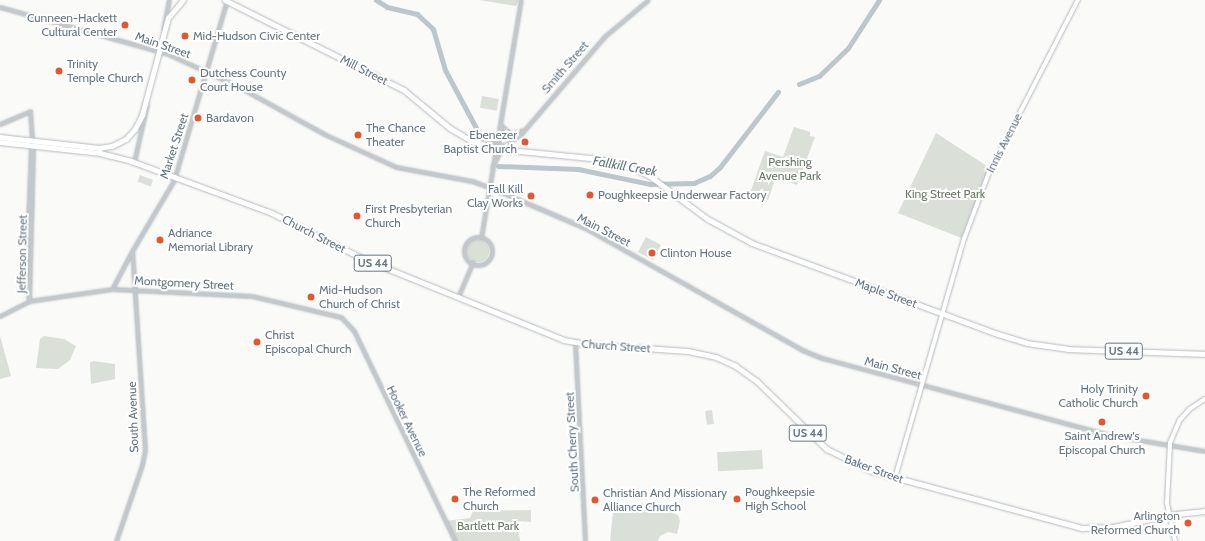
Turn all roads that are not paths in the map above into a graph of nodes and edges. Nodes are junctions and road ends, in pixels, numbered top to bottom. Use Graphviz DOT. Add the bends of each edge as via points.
graph roads {
  1 [pos="169,0"];
  2 [pos="183,0"];
  3 [pos="226,0"];
  4 [pos="521,0"];
  5 [pos="648,0"];
  6 [pos="1078,0"];
  7 [pos="0,7"];
  8 [pos="162,35"];
  9 [pos="159,51"];
  10 [pos="207,71"];
  11 [pos="148,96"];
  12 [pos="501,123"];
  13 [pos="0,124"];
  14 [pos="524,129"];
  15 [pos="499,135"];
  16 [pos="0,137"];
  17 [pos="513,138"];
  18 [pos="32,140"];
  19 [pos="0,142"];
  20 [pos="477,143"];
  21 [pos="32,146"];
  22 [pos="498,149"];
  23 [pos="514,151"];
  24 [pos="134,162"];
  25 [pos="175,177"];
  26 [pos="489,187"];
  27 [pos="481,238"];
  28 [pos="132,251"];
  29 [pos="472,262"];
  30 [pos="112,289"];
  31 [pos="135,289"];
  32 [pos="458,297"];
  33 [pos="29,301"];
  34 [pos="942,314"];
  35 [pos="0,316"];
  36 [pos="336,316"];
  37 [pos="575,343"];
  38 [pos="693,352"];
  39 [pos="1205,354"];
  40 [pos="922,385"];
  41 [pos="1205,399"];
  42 [pos="1170,446"];
  43 [pos="1205,451"];
  44 [pos="895,478"];
  45 [pos="1205,511"];
  46 [pos="1169,515"];
  47 [pos="116,541"];
  48 [pos="455,541"];
  49 [pos="585,541"];
  50 [pos="1175,541"];
  1 -- 8 [label="street"];
  2 -- 8 [label="highway" via="170,14"];
  3 -- 10 [label="street, Market Street"];
  3 -- 20 [label="highway, Mill Street / US 44" via="404,90 454,131"];
  4 -- 12 [label="street"];
  5 -- 14 [label="street, Smith Street" via="604,36"];
  6 -- 34 [label="main road, Innis Avenue" via="990,168 964,239"];
  7 -- 9 [label="street, Main Street"];
  8 -- 9 [label="highway"];
  9 -- 10 [label="street, Main Street"];
  9 -- 11 [label="highway"];
  10 -- 25 [label="street, Market Street"];
  10 -- 26 [label="street, Main Street" via="324,134 396,167 472,181"];
  11 -- 18 [label="highway" via="139,123 128,137 109,146 89,147"];
  11 -- 24 [label="street"];
  12 -- 14 [label="street" via="504,130 511,134"];
  12 -- 15 [label="street"];
  12 -- 22 [label="street"];
  13 -- 18 [label="street, Jefferson Street" via="30,111"];
  14 -- 17 [label="street, Smith Street"];
  15 -- 20 [label="street" via="492,143"];
  15 -- 22 [label="street"];
  16 -- 18 [label="highway"];
  17 -- 22 [label="street, Smith Street"];
  17 -- 23 [label="street" via="510,144"];
  18 -- 21 [label="street, Jefferson Street"];
  19 -- 21 [label="highway, Church Street / US 44"];
  20 -- 22 [label="highway, Mill Street / US 44"];
  21 -- 24 [label="highway, Church Street / US 44" via="106,154"];
  21 -- 33 [label="street, Jefferson Street"];
  22 -- 23 [label="highway, US 44"];
  22 -- 26 [label="street"];
  23 -- 34 [label="highway, Maple Street / US 44" via="618,163 657,181 732,233 771,251"];
  24 -- 25 [label="highway, Church Street / US 44"];
  25 -- 28 [label="street, Market Street"];
  25 -- 32 [label="highway, Church Street / US 44" via="272,213 364,259"];
  26 -- 27 [label="street"];
  26 -- 40 [label="street, Main Street" via="584,228 802,350"];
  27 -- 29 [label="street" via="470,239 464,250 465,258"];
  27 -- 29 [label="street" via="490,244 491,251 485,264"];
  28 -- 30 [label="street, Market Street"];
  28 -- 31 [label="street"];
  29 -- 32 [label="street"];
  30 -- 31 [label="street, Montgomery Street"];
  30 -- 33 [label="street, Montgomery Street"];
  31 -- 36 [label="street, Montgomery Street" via="252,296"];
  31 -- 47 [label="street, South Avenue" via="145,450"];
  32 -- 37 [label="highway, Church Street / US 44"];
  33 -- 35 [label="street, Montgomery Street"];
  34 -- 39 [label="highway, Maple Street / US 44" via="1007,338 1043,345 1084,351"];
  34 -- 40 [label="main road, Innis Avenue"];
  36 -- 48 [label="street, Hooker Avenue" via="346,320 354,331"];
  37 -- 38 [label="highway, Church Street / US 44"];
  37 -- 49 [label="street, South Cherry Street"];
  38 -- 44 [label="highway, Baker Street / US 44" via="721,359 748,374 811,436 836,454 863,468"];
  40 -- 42 [label="street, Main Street" via="1108,435"];
  40 -- 44 [label="main road, Innis Avenue"];
  41 -- 42 [label="main road" via="1193,406 1180,420"];
  42 -- 43 [label="street, Main Street"];
  42 -- 46 [label="main road" via="1167,494"];
  44 -- 46 [label="highway, Baker Street / US 44" via="1088,528 1113,527"];
  45 -- 46 [label="highway, US 44"];
  46 -- 50 [label="main road"];
}
